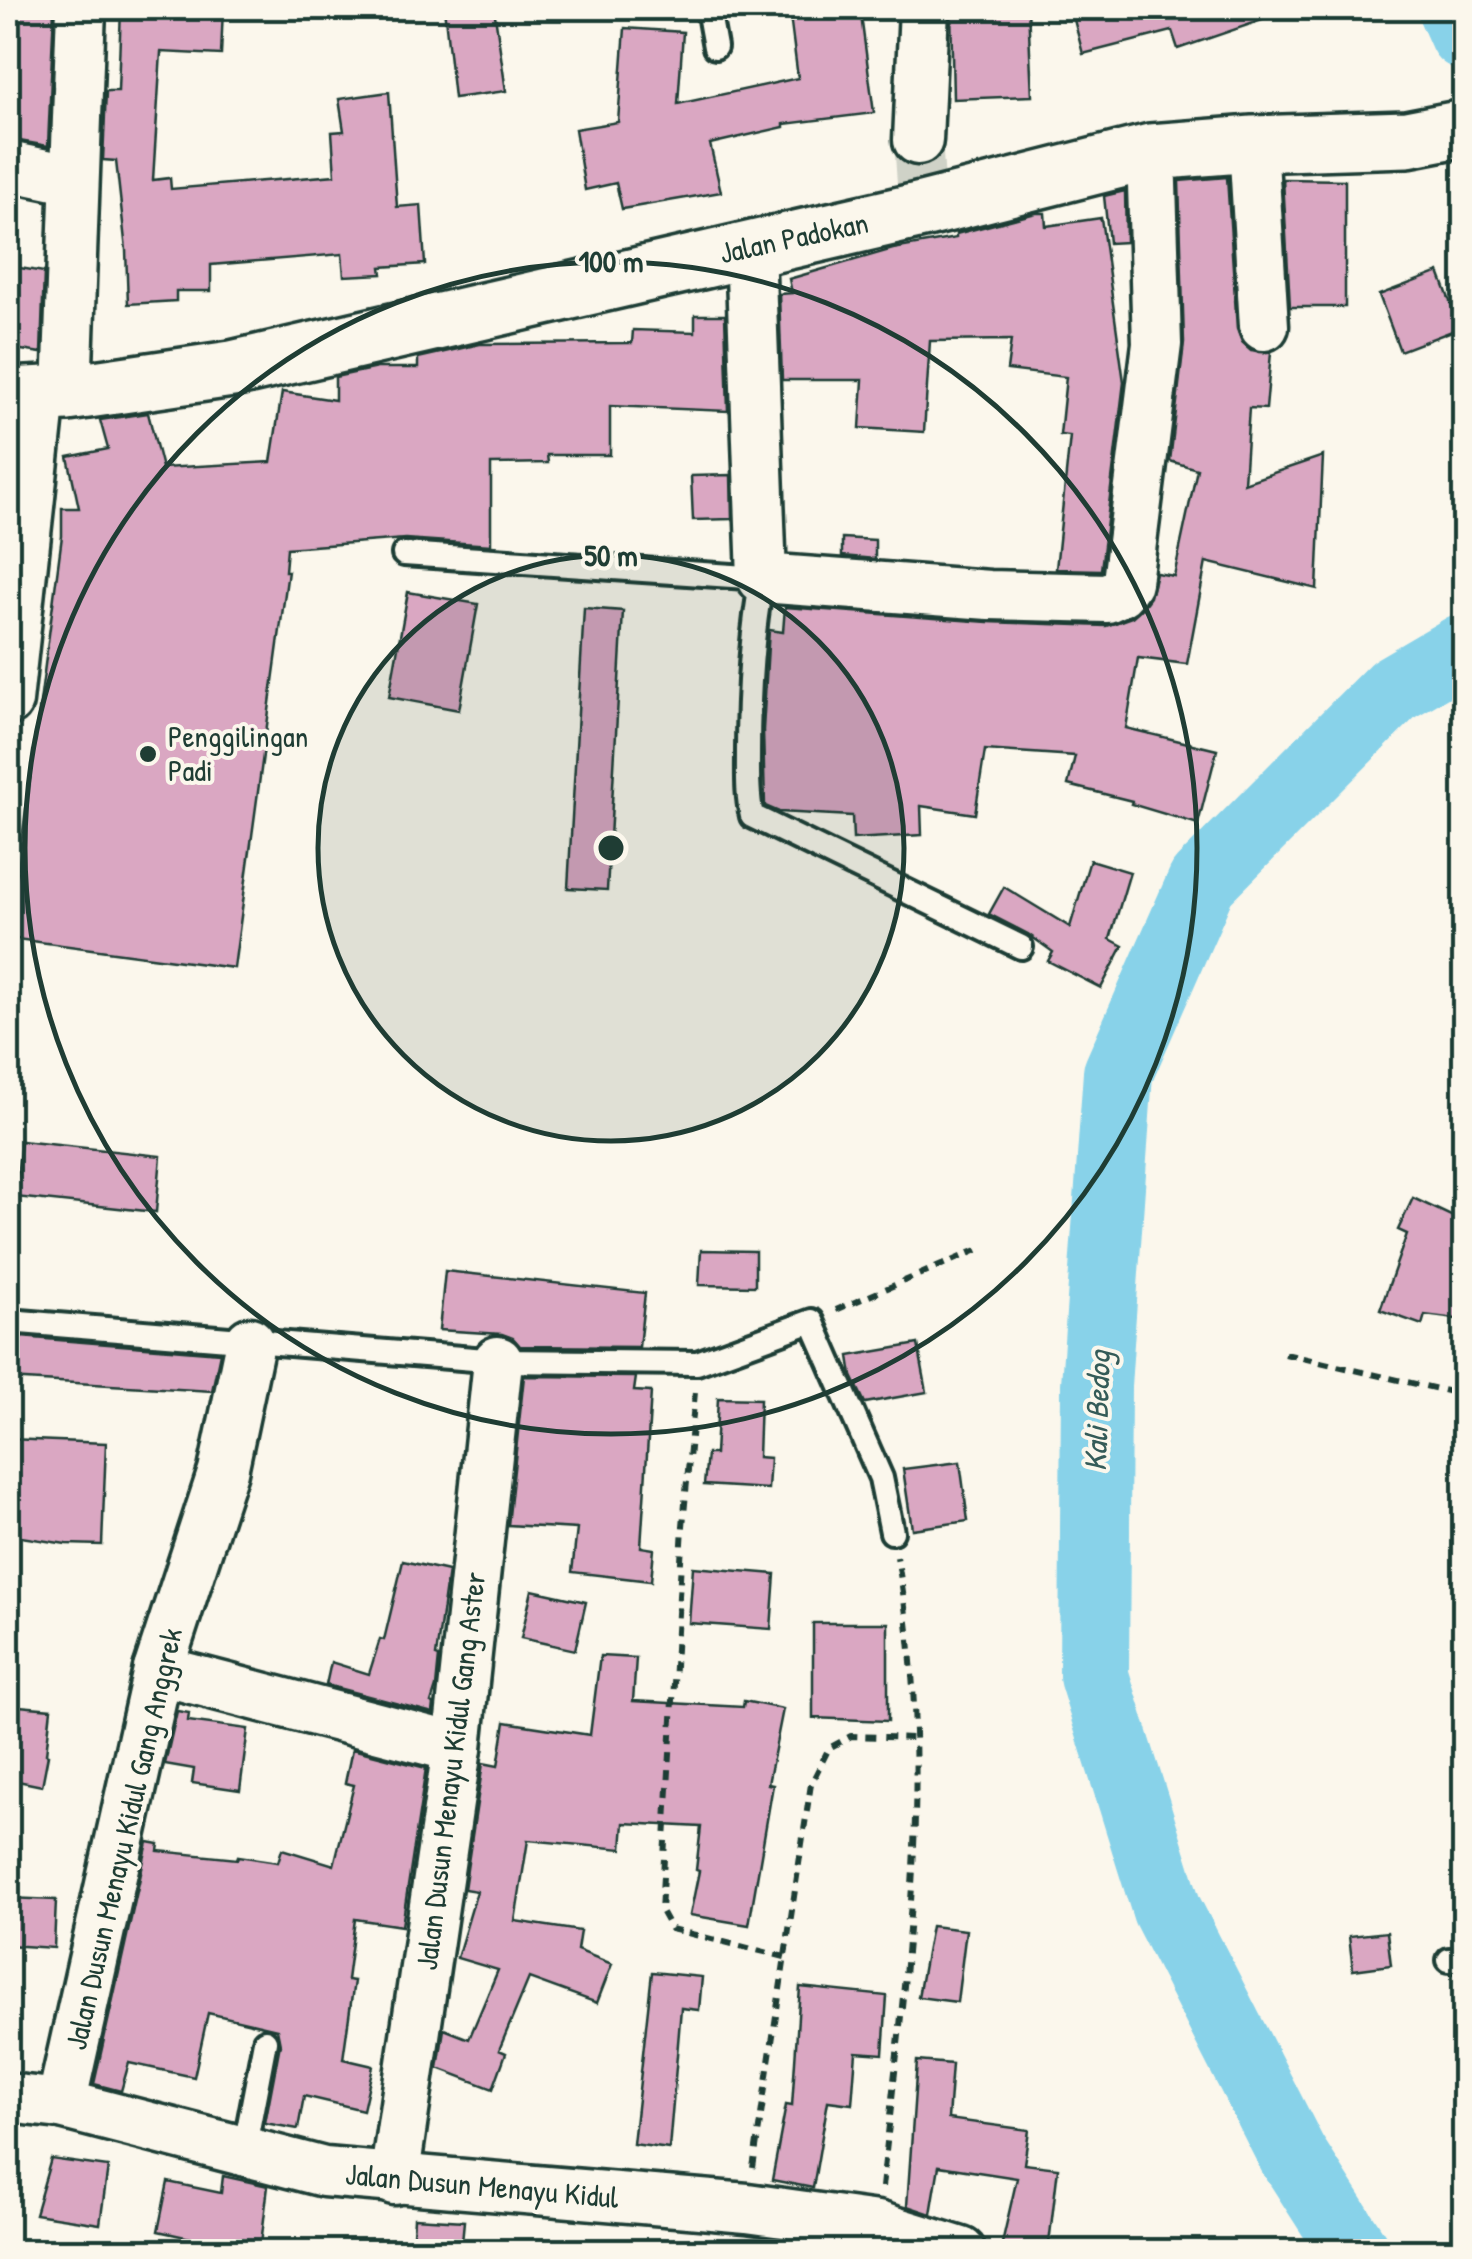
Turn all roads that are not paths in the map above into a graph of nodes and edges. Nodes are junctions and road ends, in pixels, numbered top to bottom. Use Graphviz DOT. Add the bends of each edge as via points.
graph roads {
  1 [pos="81,8"];
  2 [pos="708,8"];
  3 [pos="924,8"];
  4 [pos="715,48"];
  5 [pos="1464,128"];
  6 [pos="1253,144"];
  7 [pos="1152,152"];
  8 [pos="8,166"];
  9 [pos="920,178"];
  10 [pos="74,180"];
  11 [pos="750,248"];
  12 [pos="1264,326"];
  13 [pos="38,395"];
  14 [pos="404,554"];
  15 [pos="762,578"];
  16 [pos="8,702"];
  17 [pos="1021,947"];
  18 [pos="8,1321"];
  19 [pos="250,1342"];
  20 [pos="498,1361"];
  21 [pos="892,1532"];
  22 [pos="158,1670"];
  23 [pos="457,1748"];
  24 [pos="265,2041"];
  25 [pos="8,2098"];
  26 [pos="62,2104"];
  27 [pos="244,2151"];
  28 [pos="394,2180"];
  29 [pos="961,2252"];
  1 -- 10 [label="street"];
  2 -- 4 [label="lane"];
  3 -- 9 [label="street"];
  5 -- 6 [label="main road, Jalan Padokan" via="1407,140"];
  6 -- 7 [label="main road, Jalan Padokan"];
  6 -- 12 [label="street"];
  7 -- 9 [label="main road, Jalan Padokan"];
  7 -- 15 [label="street" via="1157,344 1133,554 1120,592 1108,598 989,595"];
  8 -- 10 [label="street"];
  9 -- 11 [label="main road, Jalan Padokan"];
  10 -- 13 [label="street"];
  11 -- 13 [label="main road, Jalan Padokan" via="232,369"];
  11 -- 15 [label="street"];
  13 -- 16 [label="street"];
  14 -- 15 [label="lane"];
  15 -- 17 [label="lane" via="748,696 752,816"];
  18 -- 19 [label="lane"];
  19 -- 20 [label="lane"];
  19 -- 22 [label="street, Jalan Dusun Menayu Kidul Gang Anggrek" via="223,1471"];
  20 -- 21 [label="lane" via="697,1363 812,1321 881,1478"];
  20 -- 23 [label="street, Jalan Dusun Menayu Kidul Gang Aster"];
  22 -- 23 [label="street"];
  22 -- 26 [label="street, Jalan Dusun Menayu Kidul Gang Anggrek"];
  23 -- 28 [label="street, Jalan Dusun Menayu Kidul Gang Aster"];
  24 -- 27 [label="lane"];
  25 -- 26 [label="street, Jalan Dusun Menayu Kidul"];
  26 -- 27 [label="street, Jalan Dusun Menayu Kidul"];
  27 -- 28 [label="street, Jalan Dusun Menayu Kidul" via="324,2172"];
  28 -- 29 [label="street, Jalan Dusun Menayu Kidul" via="747,2208 878,2226"];
}
